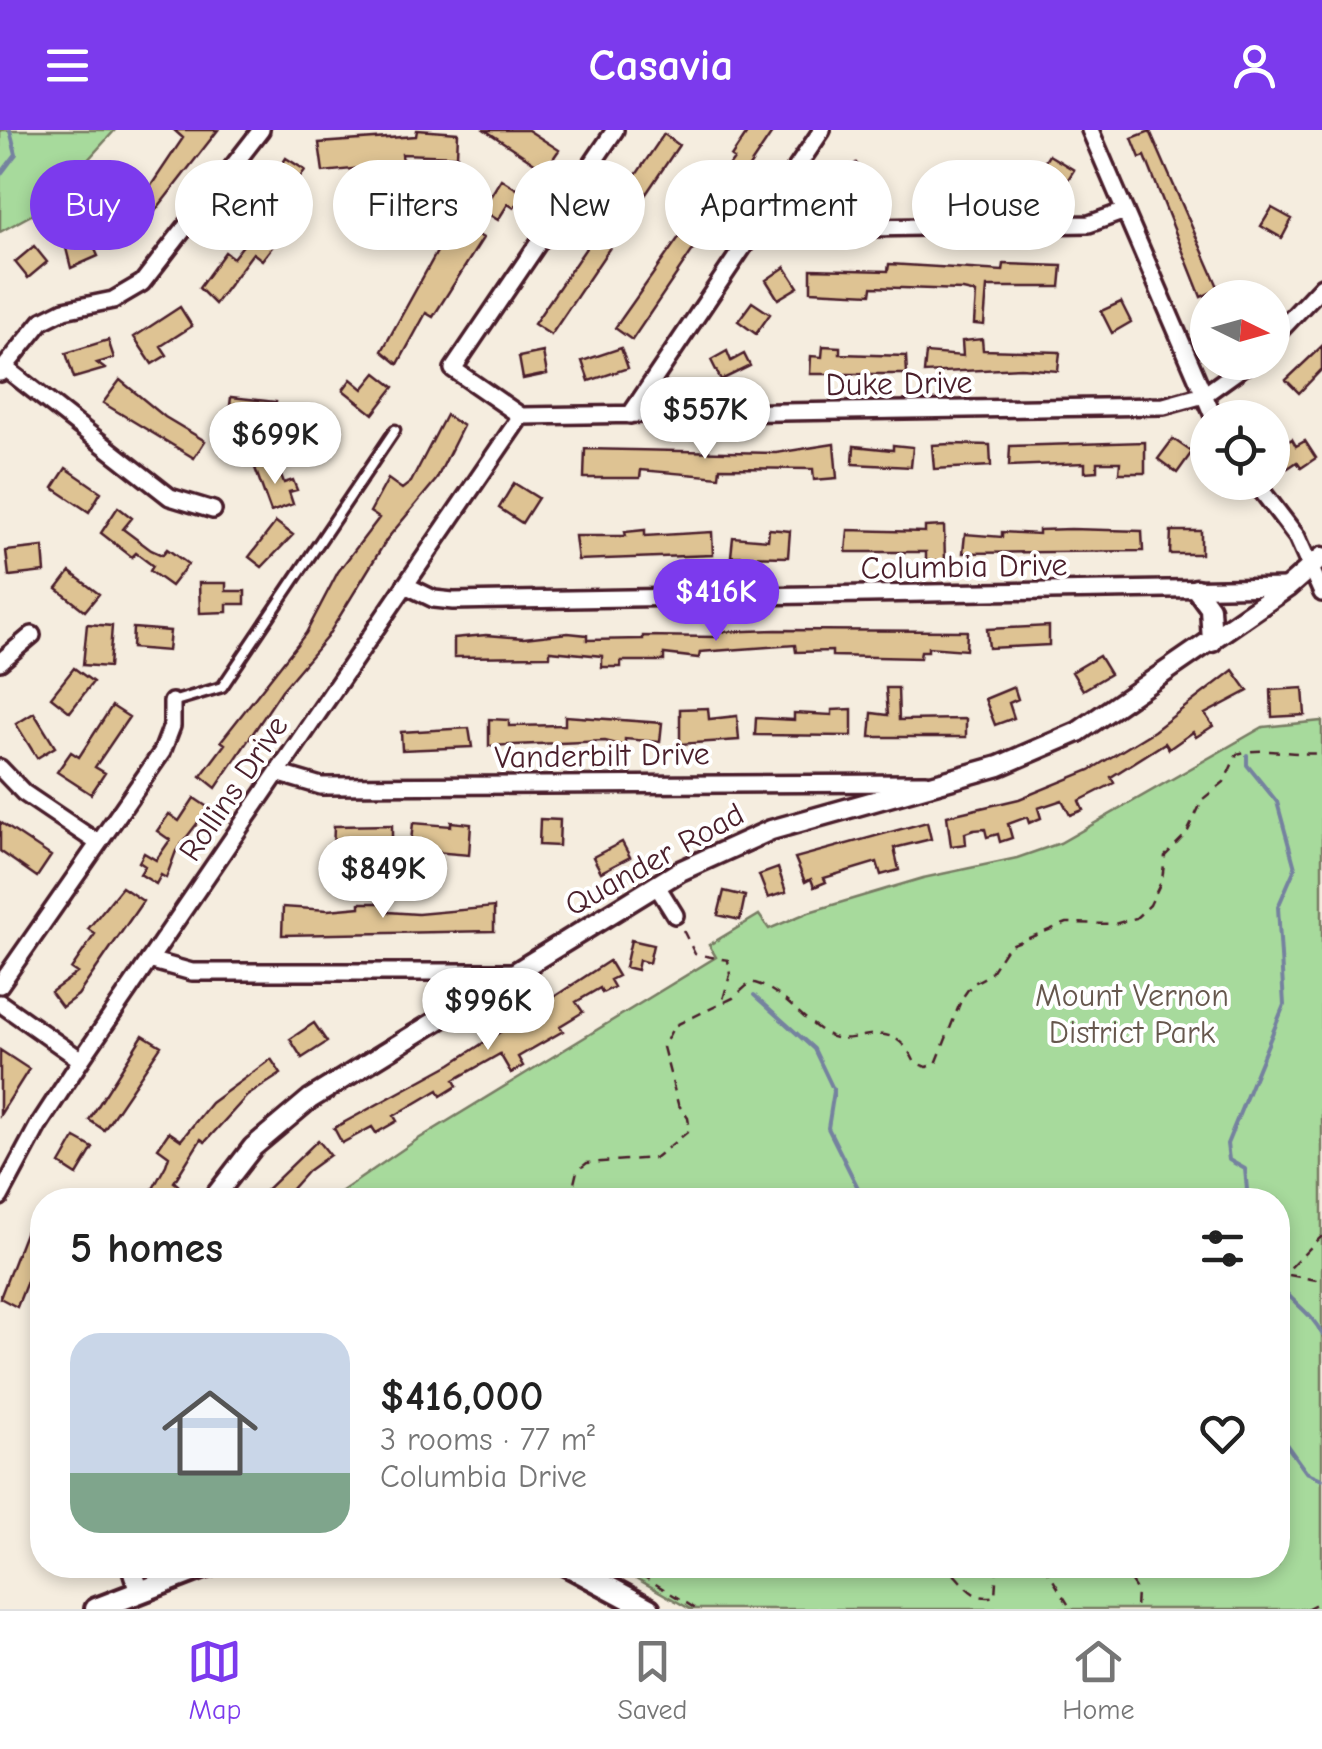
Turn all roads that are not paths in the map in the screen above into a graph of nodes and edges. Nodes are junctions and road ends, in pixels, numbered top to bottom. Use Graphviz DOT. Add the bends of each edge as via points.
graph roads {
  1 [pos="260,130"];
  2 [pos="615,130"];
  3 [pos="822,130"];
  4 [pos="1090,130"];
  5 [pos="802,160"];
  6 [pos="1125,212"];
  7 [pos="892,227"];
  8 [pos="741,250"];
  9 [pos="1322,286"];
  10 [pos="1290,320"];
  11 [pos="2,370"];
  12 [pos="1225,380"];
  13 [pos="1204,395"];
  14 [pos="1206,400"];
  15 [pos="630,415"];
  16 [pos="521,416"];
  17 [pos="395,430"];
  18 [pos="1269,500"];
  19 [pos="214,510"];
  20 [pos="1317,562"];
  21 [pos="405,585"];
  22 [pos="1288,587"];
  23 [pos="1196,589"];
  24 [pos="1322,592"];
  25 [pos="32,635"];
  26 [pos="1212,642"];
  27 [pos="0,662"];
  28 [pos="172,702"];
  29 [pos="0,768"];
  30 [pos="277,773"];
  31 [pos="930,783"];
  32 [pos="98,843"];
  33 [pos="657,886"];
  34 [pos="675,915"];
  35 [pos="149,960"];
  36 [pos="512,972"];
  37 [pos="0,984"];
  38 [pos="0,1003"];
  39 [pos="81,1060"];
  40 [pos="220,1188"];
  41 [pos="0,1197"];
  42 [pos="135,1578"];
  43 [pos="174,1578"];
  44 [pos="592,1578"];
  45 [pos="139,1591"];
  46 [pos="96,1609"];
  47 [pos="649,1609"];
  1 -- 11 [label="street" via="142,283 113,300 42,321"];
  2 -- 16 [label="street" via="453,368"];
  3 -- 5 [label="street"];
  4 -- 6 [label="street"];
  6 -- 7 [label="street" via="1102,222"];
  6 -- 13 [label="street"];
  8 -- 15 [label="street"];
  9 -- 10 [label="street"];
  11 -- 19 [label="street" via="170,496"];
  12 -- 13 [label="street, Duke Drive"];
  13 -- 14 [label="street"];
  13 -- 15 [label="street, Duke Drive" via="1164,406"];
  15 -- 16 [label="street, Duke Drive"];
  16 -- 21 [label="street, Rollins Drive"];
  17 -- 28 [label="lane" via="222,687"];
  18 -- 20 [label="street"];
  20 -- 22 [label="street, Quander Road"];
  20 -- 24 [label="street"];
  21 -- 23 [label="street, Columbia Drive" via="434,600 453,601"];
  21 -- 30 [label="street, Rollins Drive"];
  22 -- 23 [label="street, Columbia Drive"];
  22 -- 26 [label="street, Quander Road"];
  23 -- 26 [label="street" via="1210,608"];
  25 -- 27 [label="street"];
  26 -- 31 [label="street, Quander Road" via="1078,732 999,766"];
  28 -- 32 [label="street" via="165,746"];
  29 -- 32 [label="street" via="24,793"];
  30 -- 31 [label="street, Vanderbilt Drive" via="322,786"];
  30 -- 35 [label="street, Rollins Drive"];
  31 -- 33 [label="street, Quander Road" via="771,830"];
  32 -- 37 [label="street"];
  33 -- 34 [label="street"];
  33 -- 36 [label="street, Quander Road"];
  35 -- 36 [label="street" via="192,972"];
  35 -- 39 [label="street, Rollins Drive"];
  36 -- 40 [label="street, Quander Road" via="280,1122"];
  38 -- 39 [label="street"];
  39 -- 41 [label="street, Rollins Drive"];
  42 -- 45 [label="street"];
  43 -- 45 [label="main road"];
  44 -- 47 [label="main road"];
  45 -- 46 [label="main road"];
}
